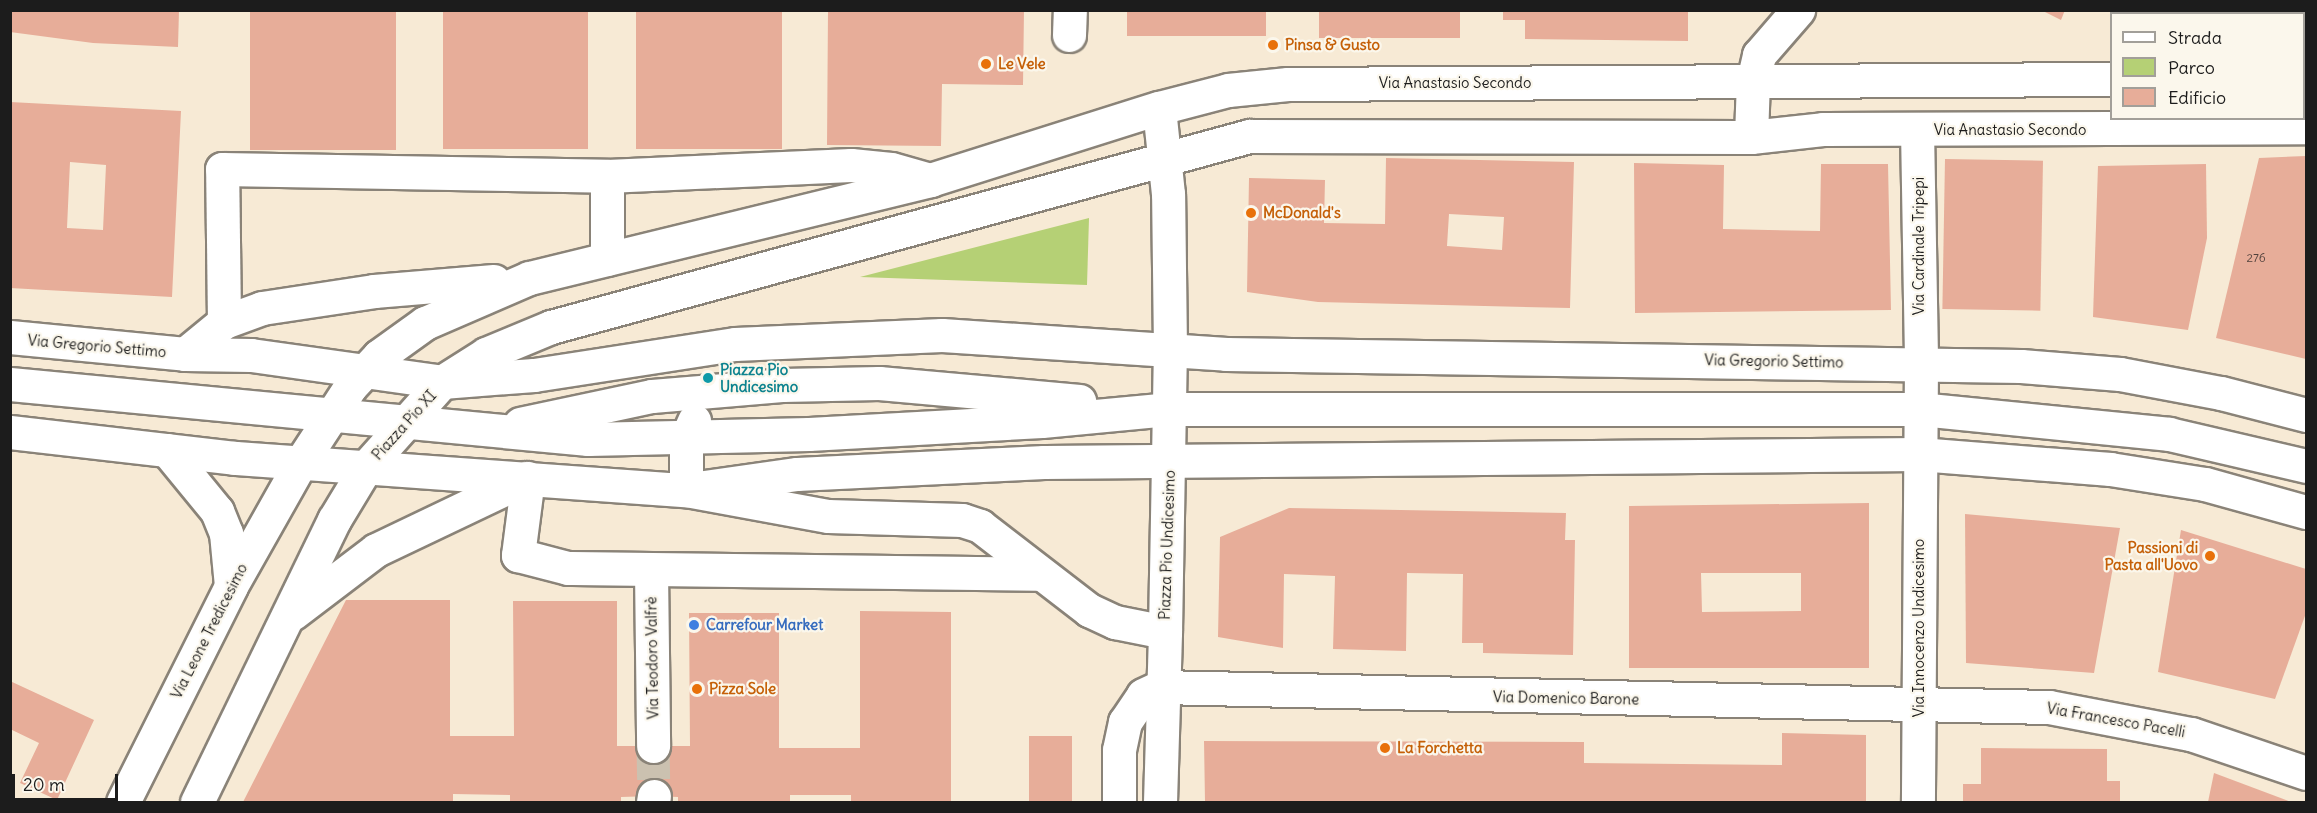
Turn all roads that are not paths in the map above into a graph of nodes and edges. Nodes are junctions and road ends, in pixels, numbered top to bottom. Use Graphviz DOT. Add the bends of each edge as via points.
graph roads {
  1 [pos="1798,10"];
  2 [pos="2110,79"];
  3 [pos="1753,81"];
  4 [pos="1159,108"];
  5 [pos="2307,126"];
  6 [pos="1917,129"];
  7 [pos="1750,137"];
  8 [pos="1164,159"];
  9 [pos="607,176"];
  10 [pos="930,180"];
  11 [pos="607,259"];
  12 [pos="528,278"];
  13 [pos="224,322"];
  14 [pos="10,337"];
  15 [pos="1170,350"];
  16 [pos="184,354"];
  17 [pos="1921,363"];
  18 [pos="362,372"];
  19 [pos="442,382"];
  20 [pos="10,384"];
  21 [pos="998,396"];
  22 [pos="1170,409"];
  23 [pos="1920,410"];
  24 [pos="2307,415"];
  25 [pos="329,417"];
  26 [pos="401,424"];
  27 [pos="486,431"];
  28 [pos="10,432"];
  29 [pos="686,439"];
  30 [pos="166,450"];
  31 [pos="1919,454"];
  32 [pos="1170,458"];
  33 [pos="301,462"];
  34 [pos="2307,466"];
  35 [pos="366,467"];
  36 [pos="528,478"];
  37 [pos="686,490"];
  38 [pos="2307,512"];
  39 [pos="651,570"];
  40 [pos="1040,573"];
  41 [pos="231,586"];
  42 [pos="289,616"];
  43 [pos="1165,632"];
  44 [pos="1160,687"];
  45 [pos="1919,703"];
  46 [pos="653,746"];
  47 [pos="2307,773"];
  48 [pos="123,802"];
  49 [pos="197,802"];
  50 [pos="1119,802"];
  51 [pos="1160,802"];
  52 [pos="1918,802"];
  1 -- 3 [label="main road" via="1765,47"];
  2 -- 3 [label="main road, Via Anastasio Secondo"];
  3 -- 4 [label="main road, Via Anastasio Secondo" via="1288,84 1228,90"];
  3 -- 7 [label="main road"];
  4 -- 8 [label="main road, Piazza Pio Undicesimo"];
  4 -- 10 [label="main road"];
  5 -- 6 [label="main road, Via Anastasio Secondo"];
  6 -- 7 [label="main road, Via Anastasio Secondo" via="1823,129"];
  6 -- 17 [label="main road, Via Cardinale Tripepi"];
  7 -- 8 [label="main road, Via Anastasio Secondo" via="1269,135 1228,140"];
  8 -- 15 [label="main road, Piazza Pio Undicesimo"];
  8 -- 19 [label="main road" via="550,327 486,354"];
  9 -- 10 [label="main road" via="851,165"];
  9 -- 11 [label="main road"];
  9 -- 13 [label="main road" via="222,169"];
  10 -- 11 [label="main road"];
  11 -- 12 [label="main road"];
  12 -- 13 [label="main road" via="315,299 262,308"];
  12 -- 18 [label="main road" via="425,323"];
  13 -- 16 [label="main road"];
  14 -- 16 [label="main road, Via Gregorio Settimo"];
  15 -- 17 [label="main road, Via Gregorio Settimo"];
  15 -- 19 [label="main road" via="992,337 829,338 735,344 534,375"];
  15 -- 22 [label="main road, Piazza Pio Undicesimo"];
  16 -- 18 [label="main road" via="251,355"];
  17 -- 23 [label="main road, Via Cardinale Tripepi"];
  17 -- 24 [label="main road, Via Gregorio Settimo" via="2120,374 2192,386"];
  18 -- 19 [label="main road"];
  18 -- 25 [label="main road"];
  19 -- 26 [label="main road, Piazza Pio XI"];
  20 -- 25 [label="main road"];
  21 -- 22 [label="main road"];
  21 -- 27 [label="main road" via="879,383 720,389 606,404"];
  21 -- 29 [label="main road" via="887,411 705,417 695,421"];
  22 -- 23 [label="main road"];
  22 -- 29 [label="main road" via="1042,421"];
  22 -- 32 [label="main road, Piazza Pio Undicesimo"];
  23 -- 31 [label="main road, Via Innocenzo Undicesimo"];
  23 -- 34 [label="main road" via="2169,434"];
  25 -- 26 [label="main road"];
  25 -- 33 [label="main road"];
  26 -- 27 [label="main road"];
  26 -- 35 [label="main road, Piazza Pio XI"];
  27 -- 29 [label="main road" via="588,439"];
  28 -- 30 [label="main road"];
  29 -- 37 [label="main road"];
  30 -- 33 [label="main road, Piazza Pio Undicesimo"];
  30 -- 41 [label="main road" via="217,511 226,533"];
  31 -- 32 [label="main road, Piazza Pio Undicesimo"];
  31 -- 38 [label="main road" via="2110,469 2205,484"];
  31 -- 45 [label="main road, Via Innocenzo Undicesimo"];
  32 -- 37 [label="main road, Piazza Pio Undicesimo" via="797,474"];
  32 -- 43 [label="main road, Piazza Pio Undicesimo"];
  33 -- 35 [label="main road, Piazza Pio Undicesimo"];
  33 -- 41 [label="main road, Via Leone Tredicesimo"];
  35 -- 36 [label="main road, Piazza Pio Undicesimo"];
  35 -- 42 [label="main road" via="334,520"];
  36 -- 37 [label="main road, Piazza Pio Undicesimo"];
  36 -- 39 [label="main road" via="518,555 568,568"];
  36 -- 42 [label="main road" via="376,550"];
  37 -- 40 [label="main road, Piazza Pio Undicesimo" via="828,516 972,522"];
  39 -- 40 [label="main road"];
  39 -- 46 [label="main road, Via Teodoro Valfrè"];
  40 -- 43 [label="main road, Piazza Pio Undicesimo" via="1104,618"];
  41 -- 48 [label="main road, Via Leone Tredicesimo"];
  42 -- 49 [label="main road"];
  43 -- 44 [label="main road, Piazza Pio Undicesimo"];
  44 -- 45 [label="main road, Via Domenico Barone"];
  44 -- 50 [label="main road" via="1137,701 1125,722 1119,750"];
  44 -- 51 [label="main road, Piazza Pio Undicesimo"];
  45 -- 47 [label="main road, Via Francesco Pacelli" via="2049,707 2100,714 2191,734"];
  45 -- 52 [label="main road, Via Innocenzo Undicesimo"];
}
